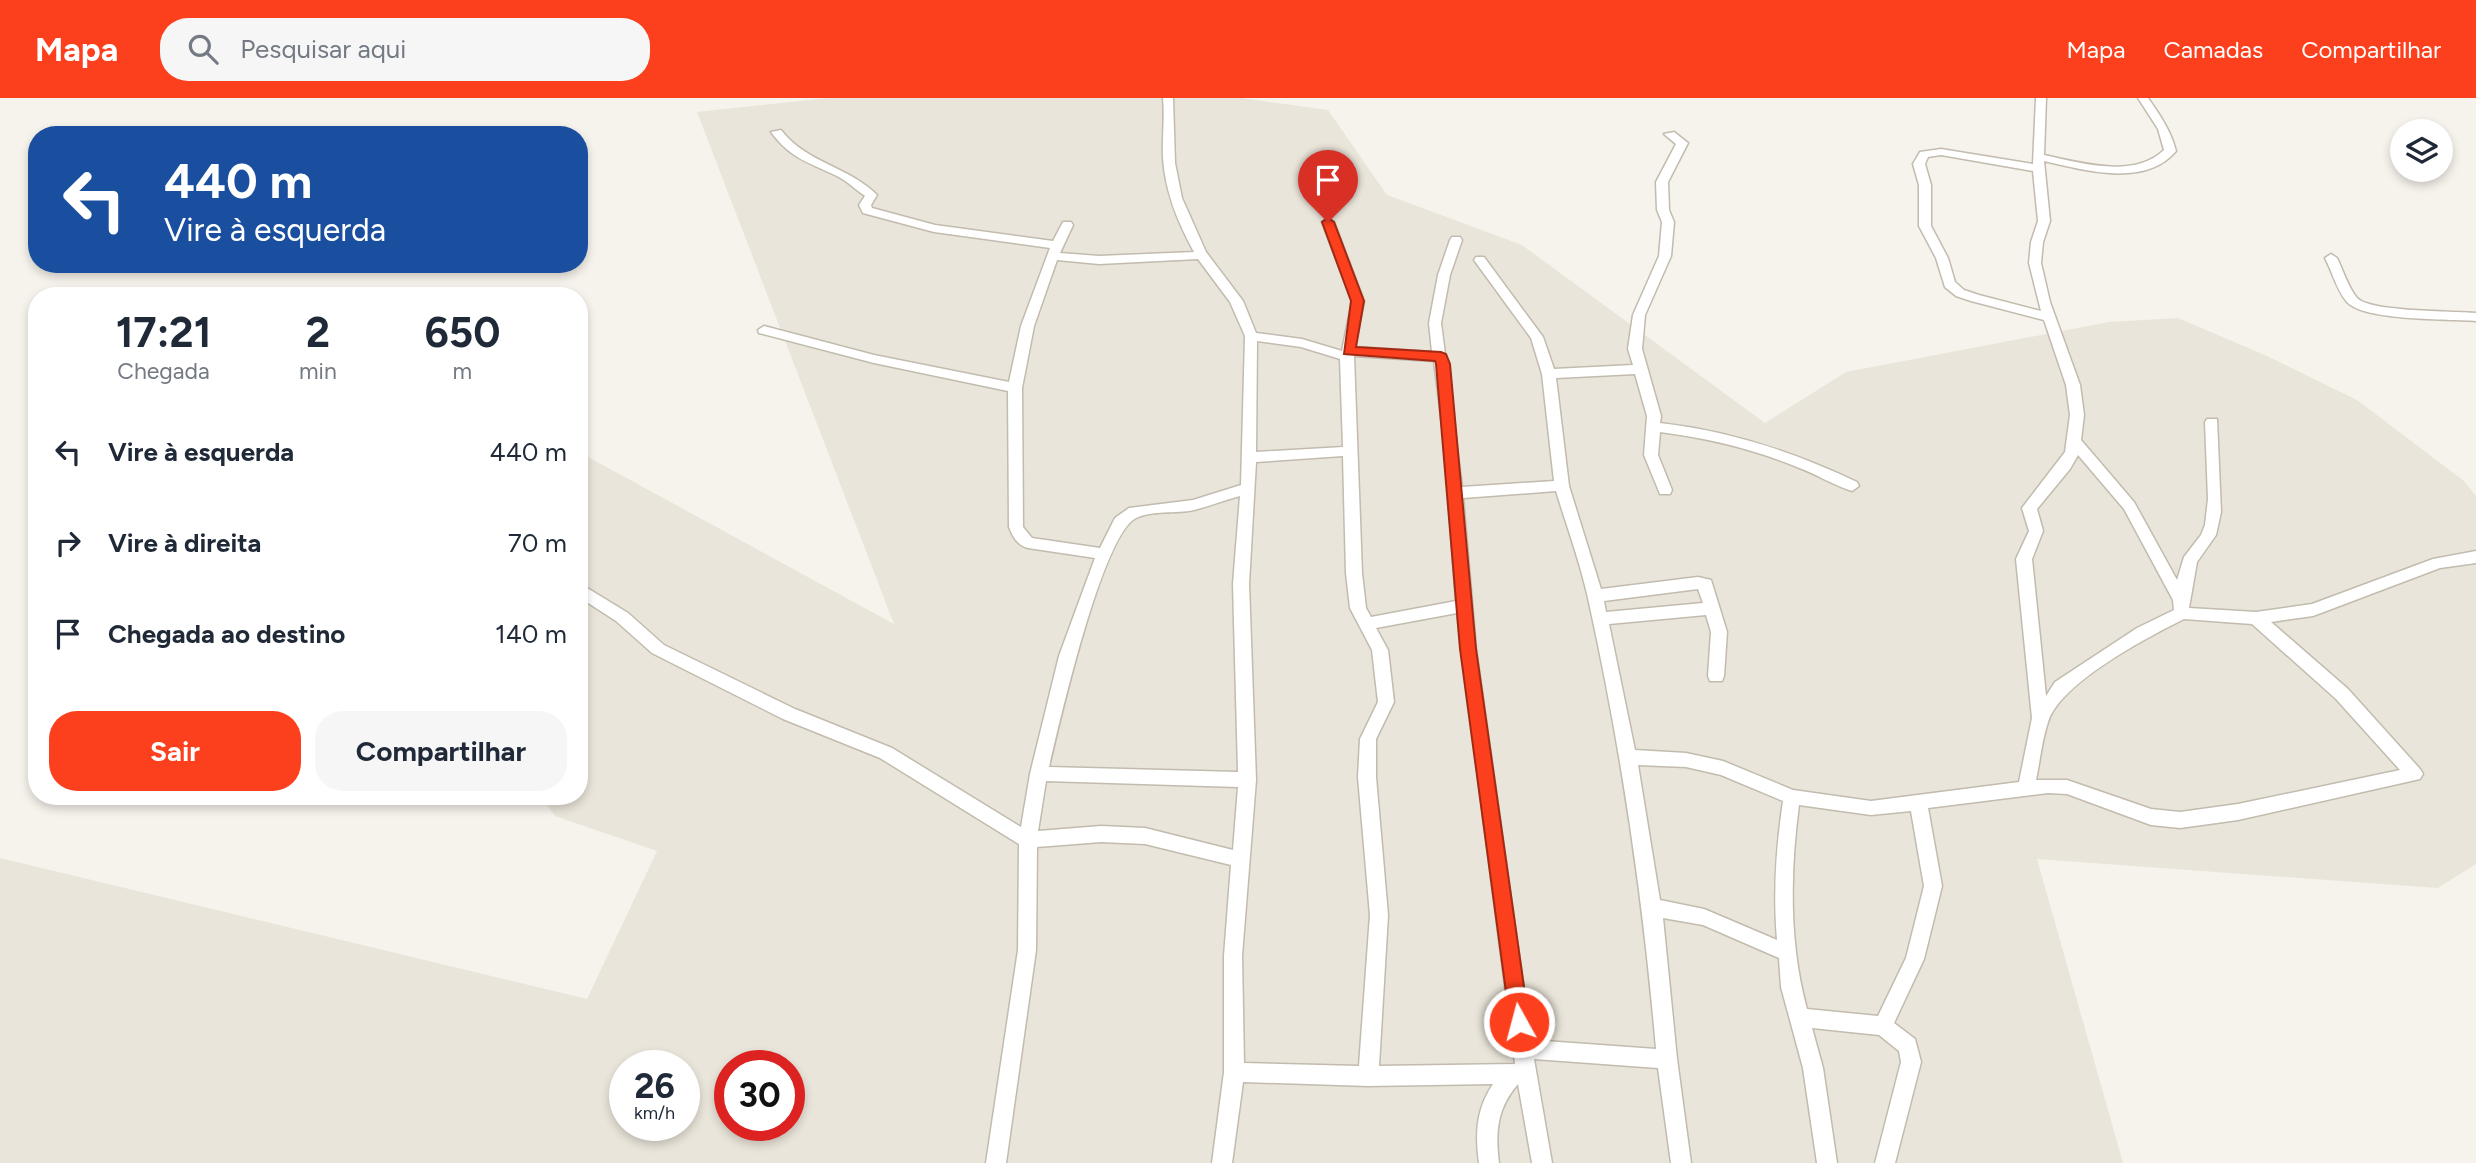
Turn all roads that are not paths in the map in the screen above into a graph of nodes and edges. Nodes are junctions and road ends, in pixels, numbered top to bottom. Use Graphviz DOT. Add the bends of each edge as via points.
graph roads {
  1 [pos="1168,98"];
  2 [pos="2040,98"];
  3 [pos="2143,98"];
  4 [pos="777,132"];
  5 [pos="1670,134"];
  6 [pos="2039,162"];
  7 [pos="1328,222"];
  8 [pos="1067,225"];
  9 [pos="1455,240"];
  10 [pos="1054,251"];
  11 [pos="1202,255"];
  12 [pos="2330,258"];
  13 [pos="1480,260"];
  14 [pos="2049,317"];
  15 [pos="2476,317"];
  16 [pos="764,330"];
  17 [pos="1251,336"];
  18 [pos="1348,354"];
  19 [pos="1441,357"];
  20 [pos="1641,369"];
  21 [pos="1549,374"];
  22 [pos="1015,388"];
  23 [pos="2212,422"];
  24 [pos="1654,427"];
  25 [pos="2072,439"];
  26 [pos="1352,451"];
  27 [pos="1250,457"];
  28 [pos="1562,486"];
  29 [pos="1852,486"];
  30 [pos="1248,488"];
  31 [pos="1665,490"];
  32 [pos="1454,493"];
  33 [pos="1104,554"];
  34 [pos="2476,556"];
  35 [pos="588,595"];
  36 [pos="1595,596"];
  37 [pos="1464,606"];
  38 [pos="2181,606"];
  39 [pos="1713,608"];
  40 [pos="2256,618"];
  41 [pos="1600,619"];
  42 [pos="1366,624"];
  43 [pos="1716,676"];
  44 [pos="2040,718"];
  45 [pos="1628,757"];
  46 [pos="1039,774"];
  47 [pos="1247,780"];
  48 [pos="2026,788"];
  49 [pos="1792,797"];
  50 [pos="1918,803"];
  51 [pos="1028,840"];
  52 [pos="1241,860"];
  53 [pos="1651,907"];
  54 [pos="1788,953"];
  55 [pos="1800,1018"];
  56 [pos="1883,1026"];
  57 [pos="1523,1049"];
  58 [pos="1667,1059"];
  59 [pos="1234,1072"];
  60 [pos="1519,1075"];
  61 [pos="1368,1076"];
  62 [pos="996,1163"];
  63 [pos="1223,1163"];
  64 [pos="1489,1163"];
  65 [pos="1542,1163"];
  66 [pos="1681,1163"];
  67 [pos="1827,1163"];
  68 [pos="1885,1163"];
  1 -- 11 [label="street" via="1169,167"];
  2 -- 6 [label="street"];
  3 -- 6 [label="street" via="2169,144 2170,151 2162,160 2133,169"];
  4 -- 10 [label="street" via="789,149 806,161 837,172 871,195 867,210"];
  5 -- 20 [label="street" via="1682,143 1662,182 1668,236 1665,256 1639,315 1635,349"];
  6 -- 14 [label="street" via="2044,221 2035,263"];
  6 -- 14 [label="street" via="1930,151 1919,164 1925,185 1925,226 1949,284 1975,298"];
  7 -- 18 [label="street" via="1358,301"];
  8 -- 10 [label="street"];
  9 -- 19 [label="street" via="1435,323"];
  10 -- 11 [label="street" via="1098,260"];
  10 -- 22 [label="street"];
  11 -- 17 [label="street" via="1246,314"];
  12 -- 15 [label="street" via="2352,300 2362,307 2394,314"];
  13 -- 21 [label="street" via="1537,337"];
  14 -- 25 [label="street" via="2077,400"];
  16 -- 22 [label="street" via="896,365"];
  17 -- 18 [label="street"];
  17 -- 27 [label="street"];
  18 -- 19 [label="street"];
  18 -- 26 [label="street"];
  19 -- 32 [label="street"];
  20 -- 21 [label="street"];
  20 -- 24 [label="street"];
  21 -- 28 [label="street"];
  22 -- 33 [label="street" via="1016,527 1021,537 1036,545"];
  23 -- 38 [label="street" via="2215,499 2211,529 2193,557"];
  24 -- 29 [label="street" via="1747,442 1785,454"];
  24 -- 31 [label="street" via="1651,455"];
  25 -- 38 [label="street" via="2129,506"];
  25 -- 44 [label="street" via="2065,466 2029,508 2036,531 2024,559"];
  26 -- 27 [label="street"];
  26 -- 42 [label="street" via="1354,573 1357,608"];
  27 -- 30 [label="street"];
  28 -- 32 [label="street"];
  28 -- 36 [label="street"];
  30 -- 33 [label="street" via="1193,505 1134,512 1121,522"];
  30 -- 47 [label="street" via="1241,584"];
  32 -- 37 [label="street"];
  33 -- 46 [label="street" via="1067,656"];
  34 -- 40 [label="street" via="2438,564 2313,610"];
  35 -- 51 [label="street" via="658,649 789,714 886,753"];
  36 -- 39 [label="street" via="1702,583"];
  36 -- 41 [label="street"];
  37 -- 42 [label="street"];
  37 -- 57 [label="street"];
  38 -- 40 [label="street"];
  38 -- 44 [label="street" via="2075,675"];
  39 -- 41 [label="street"];
  39 -- 43 [label="street" via="1719,632"];
  40 -- 48 [label="street" via="2342,694 2414,774 2180,820 2151,817 2067,787"];
  41 -- 45 [label="street"];
  42 -- 61 [label="street" via="1380,650 1386,702 1368,739 1379,915"];
  44 -- 48 [label="street"];
  45 -- 49 [label="street" via="1686,760 1723,768"];
  45 -- 53 [label="street"];
  46 -- 47 [label="street"];
  46 -- 51 [label="street"];
  47 -- 52 [label="street"];
  48 -- 50 [label="street"];
  49 -- 50 [label="street" via="1871,808"];
  49 -- 54 [label="street" via="1784,851"];
  50 -- 56 [label="street" via="1933,886 1914,959"];
  51 -- 52 [label="street" via="1101,834 1145,836"];
  51 -- 62 [label="street" via="1027,950"];
  52 -- 59 [label="street" via="1233,956"];
  53 -- 54 [label="street" via="1704,917"];
  53 -- 58 [label="street"];
  54 -- 55 [label="street"];
  55 -- 56 [label="street"];
  55 -- 67 [label="street" via="1813,1068"];
  56 -- 68 [label="street" via="1908,1046 1911,1054"];
  57 -- 58 [label="street"];
  57 -- 60 [label="street"];
  58 -- 66 [label="street"];
  59 -- 61 [label="street"];
  59 -- 63 [label="street"];
  60 -- 61 [label="street"];
  60 -- 64 [label="street" via="1493,1098 1486,1116"];
  60 -- 65 [label="street"];
}
